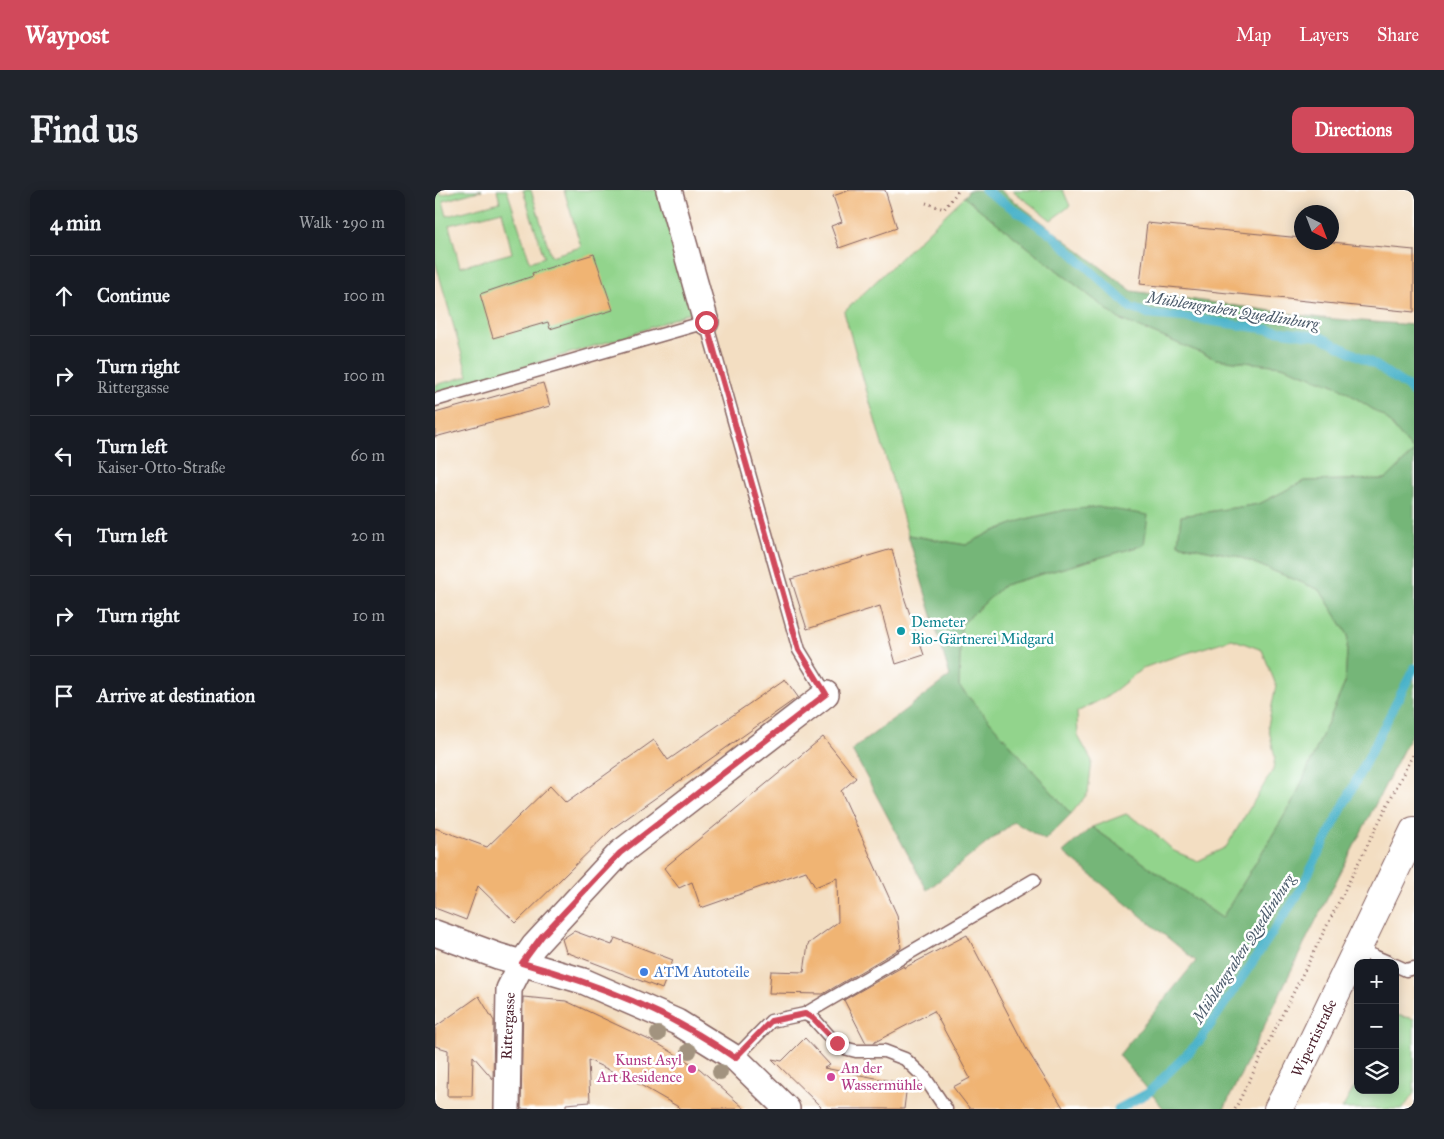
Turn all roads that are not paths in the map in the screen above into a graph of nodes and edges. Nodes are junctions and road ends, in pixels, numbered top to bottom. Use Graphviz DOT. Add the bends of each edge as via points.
graph roads {
  1 [pos="669,190"];
  2 [pos="706,322"];
  3 [pos="435,400"];
  4 [pos="826,694"];
  5 [pos="1414,831"];
  6 [pos="1034,880"];
  7 [pos="435,933"];
  8 [pos="1357,949"];
  9 [pos="1381,959"];
  10 [pos="522,963"];
  11 [pos="1399,967"];
  12 [pos="1414,968"];
  13 [pos="805,1014"];
  14 [pos="735,1058"];
  15 [pos="507,1109"];
  16 [pos="787,1109"];
  17 [pos="947,1109"];
  18 [pos="1278,1109"];
  1 -- 2 [label="street"];
  2 -- 3 [label="lane"];
  2 -- 4 [label="lane" via="799,650"];
  4 -- 10 [label="street, Rittergasse" via="620,853 542,936"];
  5 -- 8 [label="street, Wipertistraße"];
  6 -- 13 [label="lane"];
  7 -- 10 [label="street"];
  8 -- 9 [label="lane"];
  8 -- 18 [label="street, Wipertistraße"];
  10 -- 14 [label="street" via="583,981 645,1006 691,1029"];
  10 -- 15 [label="street, Rittergasse" via="510,984 508,996"];
  11 -- 12 [label="lane" via="1406,970"];
  13 -- 14 [label="lane" via="771,1021"];
  13 -- 17 [label="lane" via="844,1048 884,1051 905,1058 925,1078"];
  14 -- 16 [label="street"];
}
